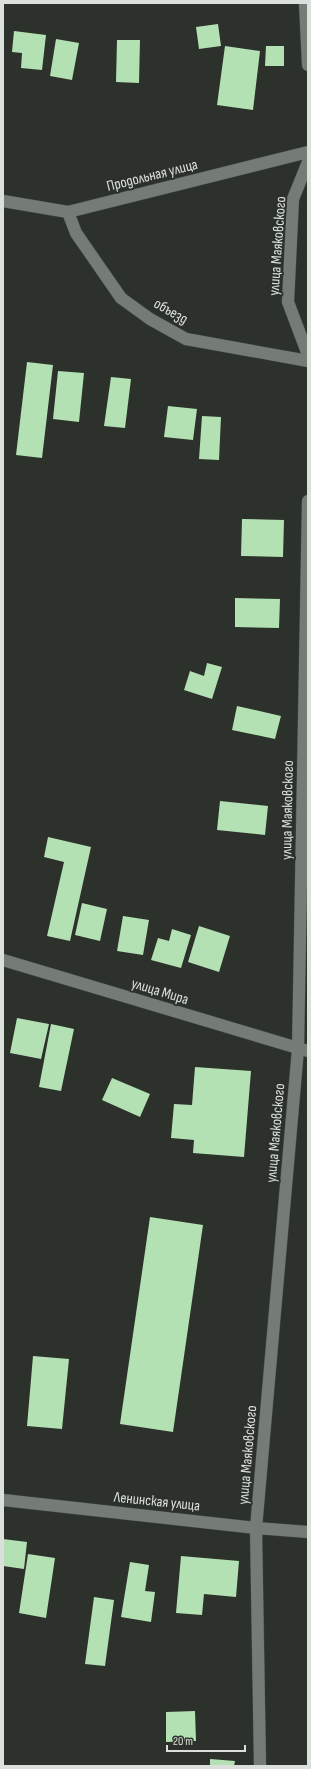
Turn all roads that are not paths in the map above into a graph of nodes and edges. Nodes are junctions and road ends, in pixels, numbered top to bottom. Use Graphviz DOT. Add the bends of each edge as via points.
graph roads {
  1 [pos="305,3"];
  2 [pos="308,65"];
  3 [pos="308,152"];
  4 [pos="308,162"];
  5 [pos="3,201"];
  6 [pos="68,212"];
  7 [pos="308,355"];
  8 [pos="308,361"];
  9 [pos="308,501"];
  10 [pos="3,960"];
  11 [pos="303,1050"];
  12 [pos="3,1500"];
  13 [pos="256,1528"];
  14 [pos="308,1532"];
  15 [pos="260,1766"];
  1 -- 2 [label="street"];
  3 -- 6 [label="street, Продольная улица"];
  4 -- 7 [label="street, улица Маяковского" via="293,199 288,302"];
  5 -- 6 [label="street, Продольная улица"];
  6 -- 8 [label="street, объезд" via="76,233 121,298 150,319 186,339"];
  9 -- 11 [label="street, улица Маяковского"];
  10 -- 11 [label="street, улица Мира"];
  11 -- 13 [label="street, улица Маяковского"];
  12 -- 13 [label="street, Ленинская улица"];
  13 -- 14 [label="street, Ленинская улица"];
  13 -- 15 [label="street, улица Маяковского"];
}
